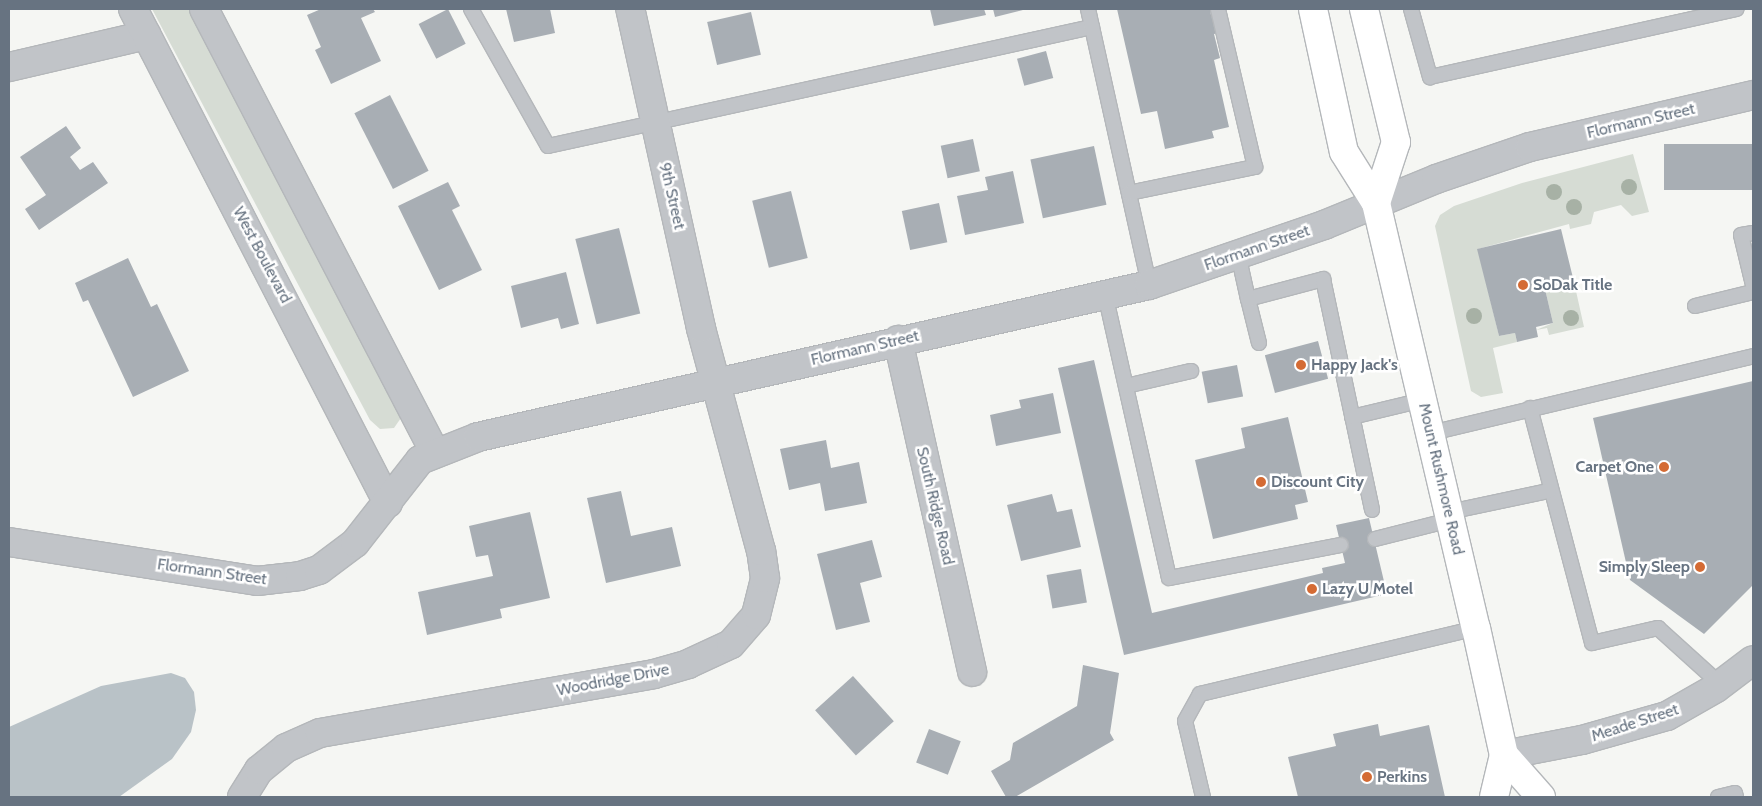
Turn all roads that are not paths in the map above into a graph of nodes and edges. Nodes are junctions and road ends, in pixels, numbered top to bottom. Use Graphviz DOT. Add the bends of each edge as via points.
graph roads {
  1 [pos="133,9"];
  2 [pos="204,9"];
  3 [pos="470,9"];
  4 [pos="630,9"];
  5 [pos="1088,9"];
  6 [pos="1218,9"];
  7 [pos="1313,9"];
  8 [pos="1364,9"];
  9 [pos="1412,9"];
  10 [pos="1737,9"];
  11 [pos="1092,27"];
  12 [pos="146,35"];
  13 [pos="9,68"];
  14 [pos="1753,95"];
  15 [pos="656,124"];
  16 [pos="1129,193"];
  17 [pos="1376,203"];
  18 [pos="1753,233"];
  19 [pos="1238,254"];
  20 [pos="1149,284"];
  21 [pos="1753,285"];
  22 [pos="1753,292"];
  23 [pos="1105,294"];
  24 [pos="1248,299"];
  25 [pos="1695,306"];
  26 [pos="898,340"];
  27 [pos="1259,343"];
  28 [pos="1753,356"];
  29 [pos="1191,371"];
  30 [pos="716,382"];
  31 [pos="1126,386"];
  32 [pos="1423,400"];
  33 [pos="1530,408"];
  34 [pos="1352,416"];
  35 [pos="1431,433"];
  36 [pos="435,452"];
  37 [pos="1549,491"];
  38 [pos="388,503"];
  39 [pos="1372,510"];
  40 [pos="1450,516"];
  41 [pos="1375,539"];
  42 [pos="9,542"];
  43 [pos="1341,545"];
  44 [pos="1476,628"];
  45 [pos="1753,660"];
  46 [pos="972,672"];
  47 [pos="1721,685"];
  48 [pos="1504,755"];
  49 [pos="242,797"];
  50 [pos="1203,797"];
  51 [pos="1494,797"];
  52 [pos="1541,797"];
  53 [pos="1718,797"];
  54 [pos="1736,797"];
  1 -- 12 [label="street, West Boulevard"];
  2 -- 36 [label="street"];
  3 -- 15 [label="lane" via="548,146"];
  4 -- 15 [label="street, 9th Street"];
  5 -- 11 [label="lane"];
  6 -- 16 [label="lane" via="1256,167"];
  7 -- 17 [label="highway, Mount Rushmore Road" via="1344,152"];
  8 -- 17 [label="highway" via="1396,142"];
  9 -- 10 [label="lane" via="1430,77"];
  11 -- 15 [label="lane"];
  11 -- 16 [label="lane"];
  12 -- 13 [label="street"];
  12 -- 38 [label="street, West Boulevard"];
  14 -- 17 [label="street, Flormann Street" via="1530,147"];
  15 -- 30 [label="street, 9th Street"];
  16 -- 20 [label="lane"];
  17 -- 19 [label="street, Flormann Street"];
  17 -- 32 [label="highway, Mount Rushmore Road"];
  18 -- 21 [label="lane" via="1741,236"];
  19 -- 20 [label="street, Flormann Street"];
  19 -- 24 [label="lane"];
  20 -- 23 [label="street, Flormann Street"];
  22 -- 25 [label="lane"];
  23 -- 26 [label="street, Flormann Street"];
  23 -- 31 [label="lane"];
  24 -- 27 [label="lane"];
  24 -- 34 [label="lane" via="1323,279"];
  26 -- 30 [label="street, Flormann Street"];
  26 -- 46 [label="street, South Ridge Road"];
  28 -- 33 [label="lane"];
  29 -- 31 [label="lane"];
  30 -- 36 [label="street, Flormann Street" via="478,437"];
  30 -- 49 [label="street, Woodridge Drive" via="739,463 765,578 756,615 730,644 688,664 654,674 320,733 286,748 259,770"];
  31 -- 43 [label="lane" via="1169,578"];
  32 -- 34 [label="lane"];
  32 -- 35 [label="highway, Mount Rushmore Road"];
  33 -- 35 [label="lane"];
  33 -- 37 [label="lane"];
  34 -- 39 [label="lane"];
  35 -- 40 [label="highway, Mount Rushmore Road"];
  36 -- 38 [label="street, Flormann Street" via="420,460"];
  37 -- 40 [label="lane"];
  37 -- 47 [label="lane" via="1592,643 1658,628"];
  38 -- 42 [label="street, Flormann Street" via="355,543 334,561 319,570 274,580"];
  40 -- 41 [label="lane"];
  40 -- 44 [label="highway, Mount Rushmore Road"];
  44 -- 48 [label="highway, Mount Rushmore Road"];
  44 -- 50 [label="lane" via="1200,694 1185,721"];
  45 -- 47 [label="street, Meade Street"];
  47 -- 48 [label="street, Meade Street" via="1666,716 1636,726"];
  48 -- 51 [label="highway, Mount Rushmore Road"];
  48 -- 52 [label="highway, Mount Rushmore Road"];
  53 -- 54 [label="lane" via="1735,793"];
}
